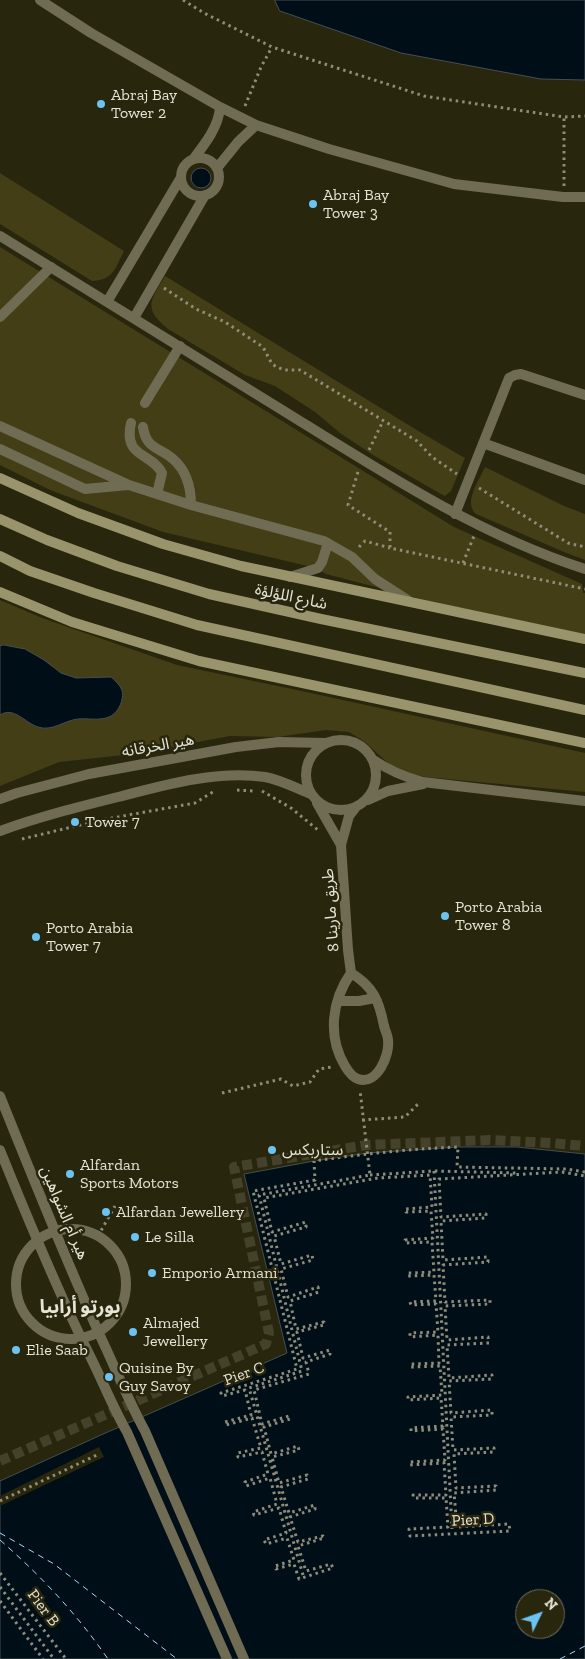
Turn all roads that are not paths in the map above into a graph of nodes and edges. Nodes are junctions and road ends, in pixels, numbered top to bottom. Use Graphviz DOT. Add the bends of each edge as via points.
graph roads {
  1 [pos="40,0"];
  2 [pos="220,107"];
  3 [pos="256,125"];
  4 [pos="194,158"];
  5 [pos="217,168"];
  6 [pos="180,179"];
  7 [pos="206,195"];
  8 [pos="585,197"];
  9 [pos="0,236"];
  10 [pos="51,267"];
  11 [pos="107,302"];
  12 [pos="0,317"];
  13 [pos="134,318"];
  14 [pos="180,346"];
  15 [pos="585,395"];
  16 [pos="146,403"];
  17 [pos="131,423"];
  18 [pos="0,426"];
  19 [pos="143,427"];
  20 [pos="483,444"];
  21 [pos="0,449"];
  22 [pos="0,478"];
  23 [pos="585,480"];
  24 [pos="129,485"];
  25 [pos="156,494"];
  26 [pos="191,505"];
  27 [pos="455,514"];
  28 [pos="0,519"];
  29 [pos="328,543"];
  30 [pos="0,556"];
  31 [pos="585,570"];
  32 [pos="290,577"];
  33 [pos="0,592"];
  34 [pos="412,604"];
  35 [pos="585,639"];
  36 [pos="585,673"];
  37 [pos="585,710"];
  38 [pos="325,743"];
  39 [pos="585,743"];
  40 [pos="372,759"];
  41 [pos="436,783"];
  42 [pos="314,797"];
  43 [pos="0,799"];
  44 [pos="585,801"];
  45 [pos="360,805"];
  46 [pos="0,831"];
  47 [pos="341,845"];
  48 [pos="352,973"];
  49 [pos="375,998"];
  50 [pos="338,1001"];
  51 [pos="0,1096"];
  52 [pos="0,1150"];
  53 [pos="55,1231"];
  54 [pos="36,1240"];
  55 [pos="101,1337"];
  56 [pos="81,1338"];
  57 [pos="227,1659"];
  58 [pos="244,1659"];
  1 -- 2 [label="street"];
  2 -- 3 [label="street"];
  2 -- 4 [label="street" via="215,125"];
  3 -- 5 [label="street"];
  3 -- 8 [label="street" via="454,184"];
  4 -- 5 [label="street" via="208,159"];
  4 -- 6 [label="street" via="183,166"];
  5 -- 7 [label="street" via="218,185"];
  6 -- 7 [label="street" via="187,191"];
  6 -- 11 [label="street"];
  7 -- 13 [label="street"];
  9 -- 10 [label="street"];
  10 -- 11 [label="street"];
  10 -- 12 [label="street"];
  11 -- 13 [label="street"];
  13 -- 14 [label="street"];
  14 -- 16 [label="street"];
  14 -- 27 [label="street"];
  15 -- 20 [label="street" via="515,375 506,384"];
  17 -- 25 [label="street" via="129,438 133,448 159,467 162,473"];
  18 -- 24 [label="street"];
  19 -- 26 [label="street" via="148,443 180,467 188,481"];
  20 -- 23 [label="street"];
  20 -- 27 [label="street"];
  21 -- 24 [label="street" via="85,489"];
  22 -- 32 [label="main road" via="163,544"];
  24 -- 25 [label="street"];
  25 -- 26 [label="street"];
  26 -- 29 [label="street"];
  27 -- 31 [label="street"];
  28 -- 36 [label="main road, شارع اللؤلؤة" via="117,566 209,594"];
  29 -- 32 [label="street" via="318,568"];
  29 -- 34 [label="street" via="352,557 375,579"];
  30 -- 37 [label="main road" via="76,587 197,624"];
  32 -- 34 [label="main road"];
  33 -- 39 [label="main road" via="72,622 199,661"];
  34 -- 35 [label="main road"];
  38 -- 40 [label="street" via="352,741"];
  38 -- 42 [label="street" via="310,757 307,766 307,785"];
  38 -- 43 [label="street, هير الخرقانه" via="280,742 236,747 90,774"];
  40 -- 41 [label="street" via="404,776"];
  40 -- 45 [label="street" via="376,774 373,790"];
  41 -- 44 [label="street"];
  41 -- 45 [label="street" via="388,791"];
  42 -- 45 [label="street" via="330,809"];
  42 -- 46 [label="street" via="266,777 223,776 77,807"];
  42 -- 47 [label="street, طريق مارينا 8"];
  45 -- 47 [label="street, طريق مارينا 8" via="348,816"];
  47 -- 48 [label="street, طريق مارينا 8"];
  48 -- 49 [label="street" via="364,981"];
  48 -- 50 [label="street" via="341,987"];
  49 -- 50 [label="street"];
  49 -- 50 [label="street" via="388,1041 382,1069 368,1080 358,1080 349,1073 336,1044 333,1031"];
  51 -- 53 [label="street, هير أم الشواهين"];
  52 -- 54 [label="street"];
  53 -- 54 [label="street"];
  53 -- 55 [label="street, هير أم الشواهين"];
  53 -- 55 [label="street" via="84,1230 110,1245 118,1256 126,1284 124,1299"];
  54 -- 56 [label="street"];
  54 -- 56 [label="street" via="22,1256 16,1276 19,1303 25,1316 40,1330 60,1338"];
  55 -- 56 [label="street"];
  55 -- 58 [label="street, هير أم الشواهين"];
  56 -- 57 [label="street" via="129,1437"];
}
